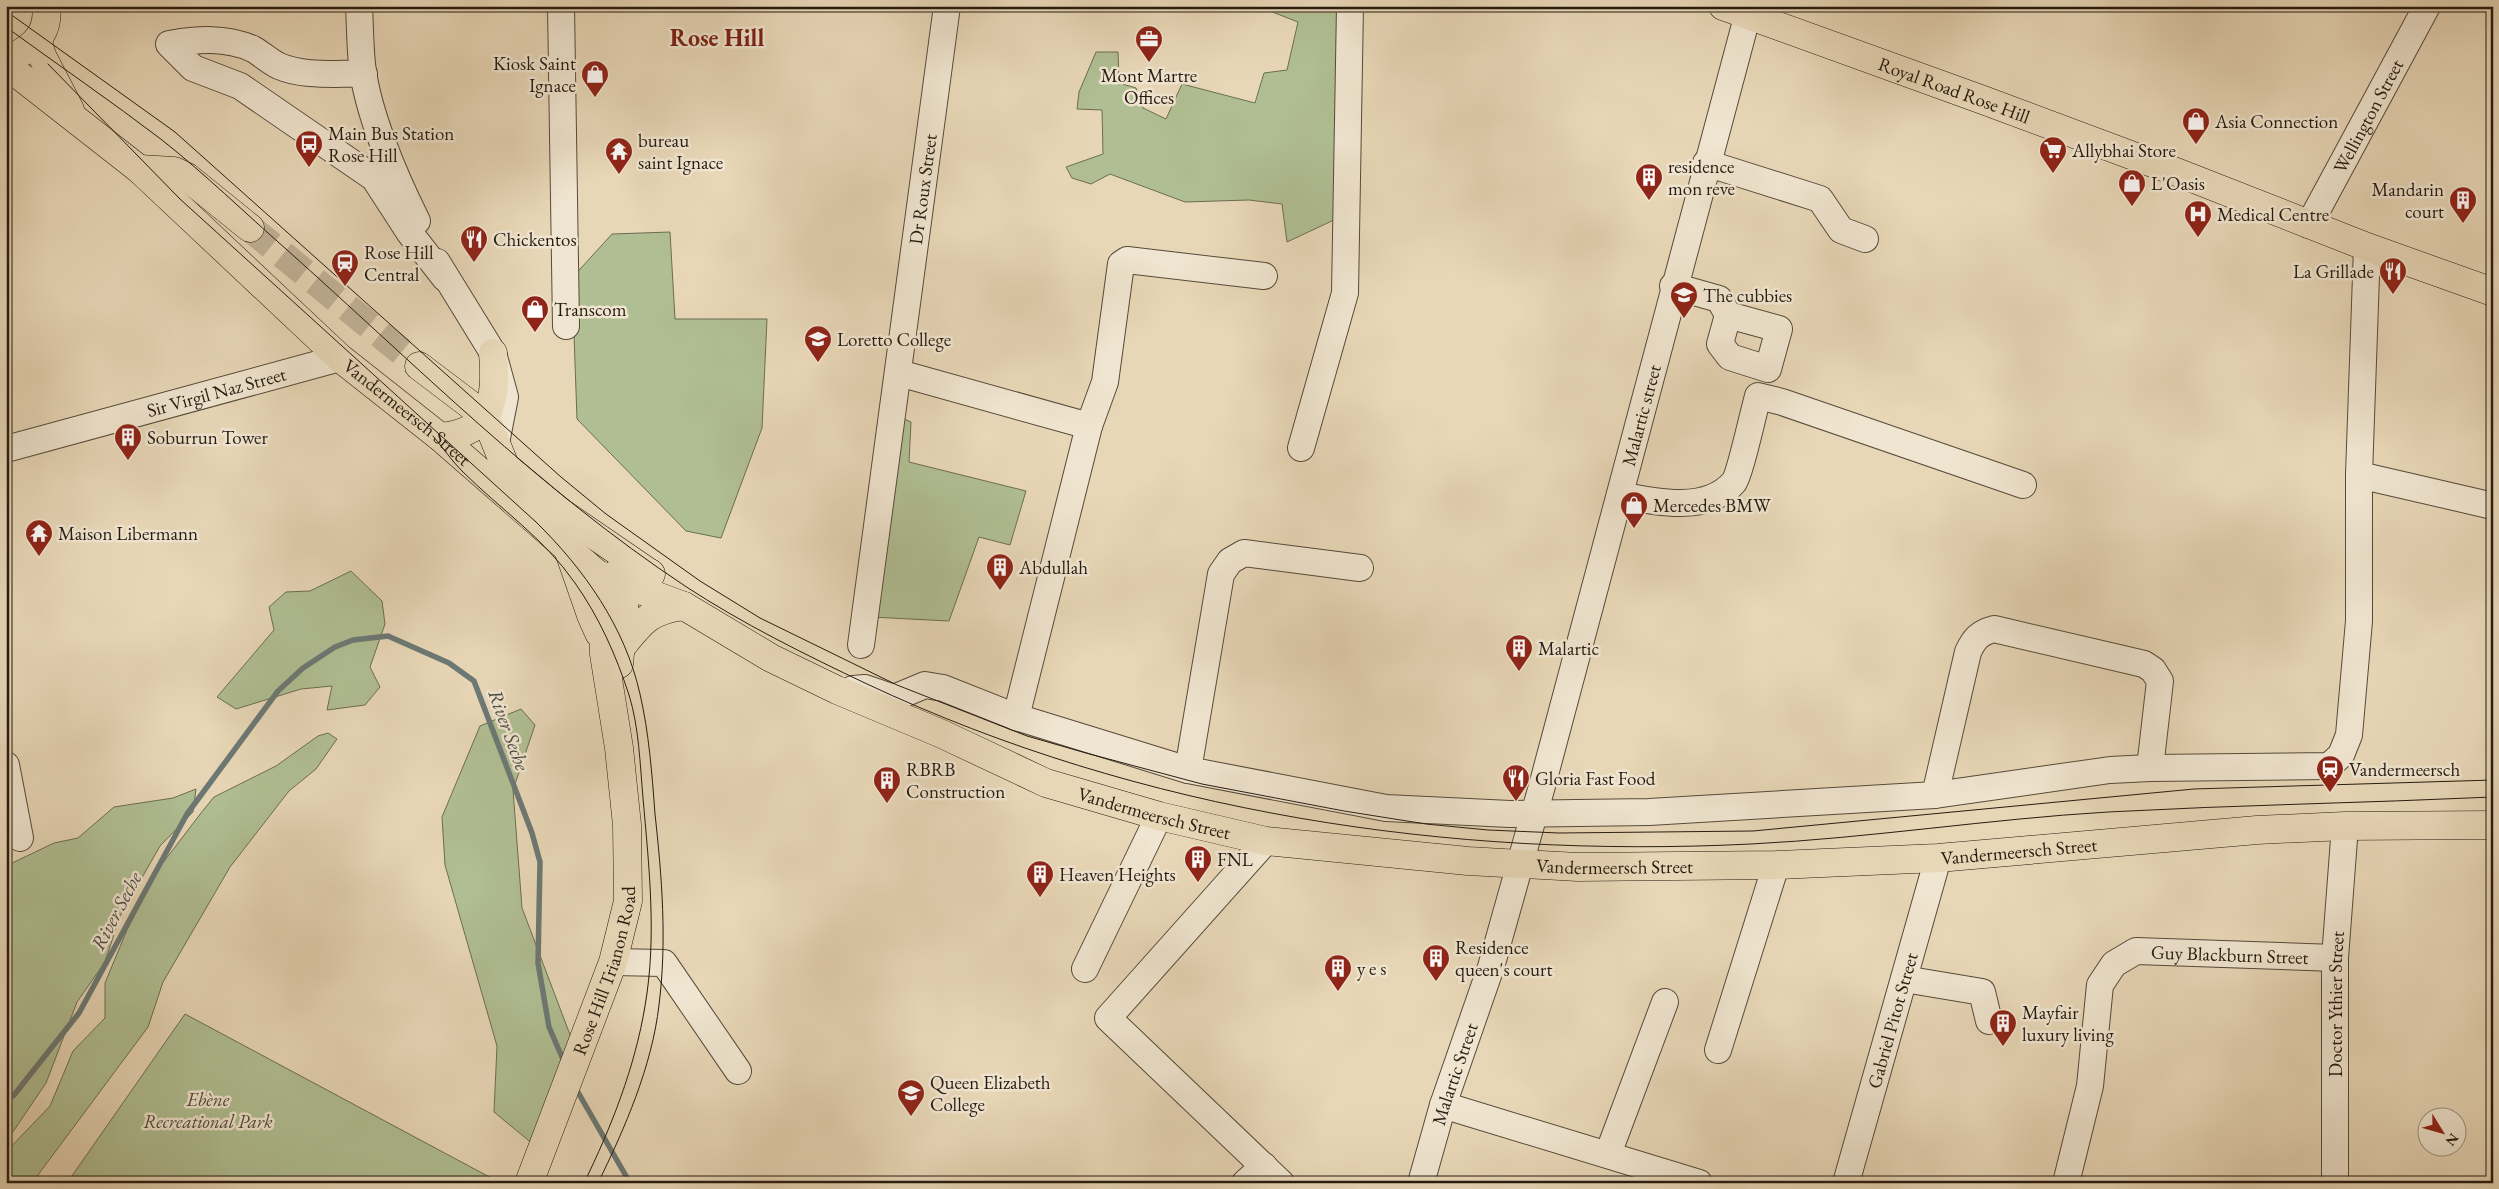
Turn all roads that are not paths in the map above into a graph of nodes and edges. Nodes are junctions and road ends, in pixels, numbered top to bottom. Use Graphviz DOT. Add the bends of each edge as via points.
graph roads {
  1 [pos="359,6"];
  2 [pos="561,6"];
  3 [pos="947,6"];
  4 [pos="1350,6"];
  5 [pos="2427,6"];
  6 [pos="47,7"];
  7 [pos="1740,9"];
  8 [pos="38,42"];
  9 [pos="6,55"];
  10 [pos="6,65"];
  11 [pos="364,74"];
  12 [pos="75,120"];
  13 [pos="381,132"];
  14 [pos="1706,163"];
  15 [pos="139,169"];
  16 [pos="362,170"];
  17 [pos="2309,225"];
  18 [pos="250,228"];
  19 [pos="1865,239"];
  20 [pos="2367,247"];
  21 [pos="1264,276"];
  22 [pos="445,278"];
  23 [pos="1674,286"];
  24 [pos="2493,292"];
  25 [pos="1728,315"];
  26 [pos="566,326"];
  27 [pos="493,353"];
  28 [pos="340,358"];
  29 [pos="419,366"];
  30 [pos="1768,368"];
  31 [pos="899,373"];
  32 [pos="1758,396"];
  33 [pos="485,416"];
  34 [pos="1089,426"];
  35 [pos="440,437"];
  36 [pos="496,443"];
  37 [pos="1301,448"];
  38 [pos="6,449"];
  39 [pos="2359,475"];
  40 [pos="2023,485"];
  41 [pos="1620,495"];
  42 [pos="2493,506"];
  43 [pos="559,511"];
  44 [pos="567,546"];
  45 [pos="1360,568"];
  46 [pos="650,573"];
  47 [pos="621,581"];
  48 [pos="684,606"];
  49 [pos="861,645"];
  50 [pos="611,646"];
  51 [pos="772,658"];
  52 [pos="837,690"];
  53 [pos="1016,716"];
  54 [pos="6,765"];
  55 [pos="2150,768"];
  56 [pos="1188,770"];
  57 [pos="1935,796"];
  58 [pos="1533,814"];
  59 [pos="1159,816"];
  60 [pos="2493,825"];
  61 [pos="2345,826"];
  62 [pos="20,838"];
  63 [pos="1266,841"];
  64 [pos="1938,858"];
  65 [pos="1519,865"];
  66 [pos="1776,865"];
  67 [pos="2335,958"];
  68 [pos="613,962"];
  69 [pos="1085,969"];
  70 [pos="1904,980"];
  71 [pos="1665,1002"];
  72 [pos="1989,1021"];
  73 [pos="1718,1050"];
  74 [pos="738,1071"];
  75 [pos="1443,1105"];
  76 [pos="1608,1154"];
  77 [pos="1264,1177"];
  78 [pos="2074,1180"];
  79 [pos="529,1183"];
  80 [pos="1421,1183"];
  81 [pos="1699,1183"];
  82 [pos="1846,1183"];
  83 [pos="2335,1183"];
  1 -- 11 [label="street"];
  2 -- 26 [label="street"];
  3 -- 31 [label="street, Dr Roux Street"];
  4 -- 37 [label="street" via="1346,292"];
  5 -- 17 [label="street, Wellington Street"];
  6 -- 8 [label="main road" via="46,22"];
  7 -- 14 [label="street, Malartic street"];
  7 -- 17 [label="main road, Royal Road Rose Hill"];
  8 -- 9 [label="main road" via="23,52"];
  8 -- 12 [label="main road"];
  10 -- 12 [label="main road, Vandermeersch Street"];
  11 -- 13 [label="street"];
  11 -- 16 [label="street" via="310,73 280,66 253,50 221,40 169,44 193,68 240,86"];
  12 -- 15 [label="main road, Vandermeersch Street"];
  13 -- 16 [label="street"];
  13 -- 22 [label="street" via="410,207"];
  14 -- 19 [label="street" via="1820,199 1841,230"];
  14 -- 23 [label="street, Malartic street"];
  15 -- 18 [label="main road" via="174,171 187,176"];
  15 -- 28 [label="main road, Vandermeersch Street"];
  16 -- 22 [label="street" via="374,178 409,232"];
  17 -- 20 [label="main road, Royal Road Rose Hill"];
  20 -- 24 [label="main road, Royal Road Rose Hill"];
  20 -- 39 [label="street"];
  21 -- 34 [label="street" via="1123,262 1119,268 1105,382"];
  22 -- 27 [label="street"];
  23 -- 25 [label="street" via="1719,299"];
  23 -- 41 [label="street, Malartic street"];
  25 -- 30 [label="street" via="1720,344 1730,357"];
  25 -- 30 [label="street" via="1779,329"];
  27 -- 33 [label="main road" via="495,378 492,400"];
  27 -- 36 [label="street" via="505,397"];
  28 -- 35 [label="main road, Vandermeersch Street"];
  28 -- 38 [label="street, Sir Virgil Naz Street"];
  29 -- 33 [label="main road"];
  30 -- 32 [label="street"];
  31 -- 34 [label="street"];
  31 -- 49 [label="street, Dr Roux Street"];
  32 -- 40 [label="street"];
  32 -- 41 [label="street" via="1734,481 1717,494 1693,502 1663,503"];
  33 -- 35 [label="main road" via="474,428 459,436"];
  33 -- 36 [label="main road, Vandermeersch Street"];
  34 -- 53 [label="street"];
  35 -- 44 [label="main road, Vandermeersch Street"];
  36 -- 43 [label="main road, Vandermeersch Street" via="505,466"];
  39 -- 42 [label="street"];
  39 -- 55 [label="street" via="2359,621 2349,735 2341,756 2329,766"];
  41 -- 58 [label="street, Malartic street"];
  43 -- 46 [label="main road, Vandermeersch Street"];
  43 -- 47 [label="main road" via="573,529 617,563"];
  44 -- 47 [label="main road, Vandermeersch Street" via="597,574"];
  44 -- 50 [label="main road" via="591,615"];
  45 -- 56 [label="street" via="1244,553 1230,561 1221,574"];
  46 -- 47 [label="main road" via="634,570"];
  46 -- 51 [label="main road, Vandermeersch Street" via="690,597"];
  47 -- 48 [label="main road, Vandermeersch Street"];
  47 -- 50 [label="main road, Rose Hill Trianon Road"];
  48 -- 50 [label="main road" via="665,609 645,619"];
  48 -- 51 [label="main road, Vandermeersch Street"];
  50 -- 68 [label="main road, Rose Hill Trianon Road" via="618,748 628,825 628,901"];
  51 -- 52 [label="main road, Vandermeersch Street"];
  52 -- 53 [label="street" via="865,688 894,698 925,685 943,688"];
  52 -- 59 [label="main road, Vandermeersch Street" via="1046,783"];
  53 -- 56 [label="street"];
  54 -- 62 [label="street"];
  55 -- 57 [label="street" via="2110,770"];
  55 -- 57 [label="street" via="2160,681 2153,670 2144,664 1994,629 1982,632 1968,652"];
  56 -- 58 [label="street" via="1386,808"];
  57 -- 58 [label="street" via="1648,812"];
  58 -- 65 [label="street, Malartic street"];
  59 -- 63 [label="main road, Vandermeersch Street"];
  59 -- 69 [label="street"];
  60 -- 61 [label="main road, Vandermeersch Street"];
  61 -- 64 [label="main road, Vandermeersch Street" via="2257,830"];
  61 -- 67 [label="street, Doctor Ythier Street"];
  63 -- 65 [label="main road, Vandermeersch Street"];
  63 -- 77 [label="street" via="1108,1018"];
  64 -- 66 [label="main road, Vandermeersch Street"];
  64 -- 70 [label="street, Gabriel Pitot Street"];
  65 -- 66 [label="main road, Vandermeersch Street"];
  65 -- 75 [label="street, Malartic Street" via="1491,967"];
  66 -- 73 [label="street"];
  67 -- 78 [label="street, Guy Blackburn Street" via="2136,951 2114,964 2100,985 2090,1086"];
  67 -- 83 [label="street, Doctor Ythier Street"];
  68 -- 74 [label="street" via="664,963"];
  68 -- 79 [label="main road, Rose Hill Trianon Road"];
  70 -- 72 [label="street" via="1982,992"];
  70 -- 82 [label="street, Gabriel Pitot Street"];
  71 -- 76 [label="street"];
  75 -- 76 [label="street"];
  75 -- 80 [label="street, Malartic Street"];
  76 -- 81 [label="street"];
}
